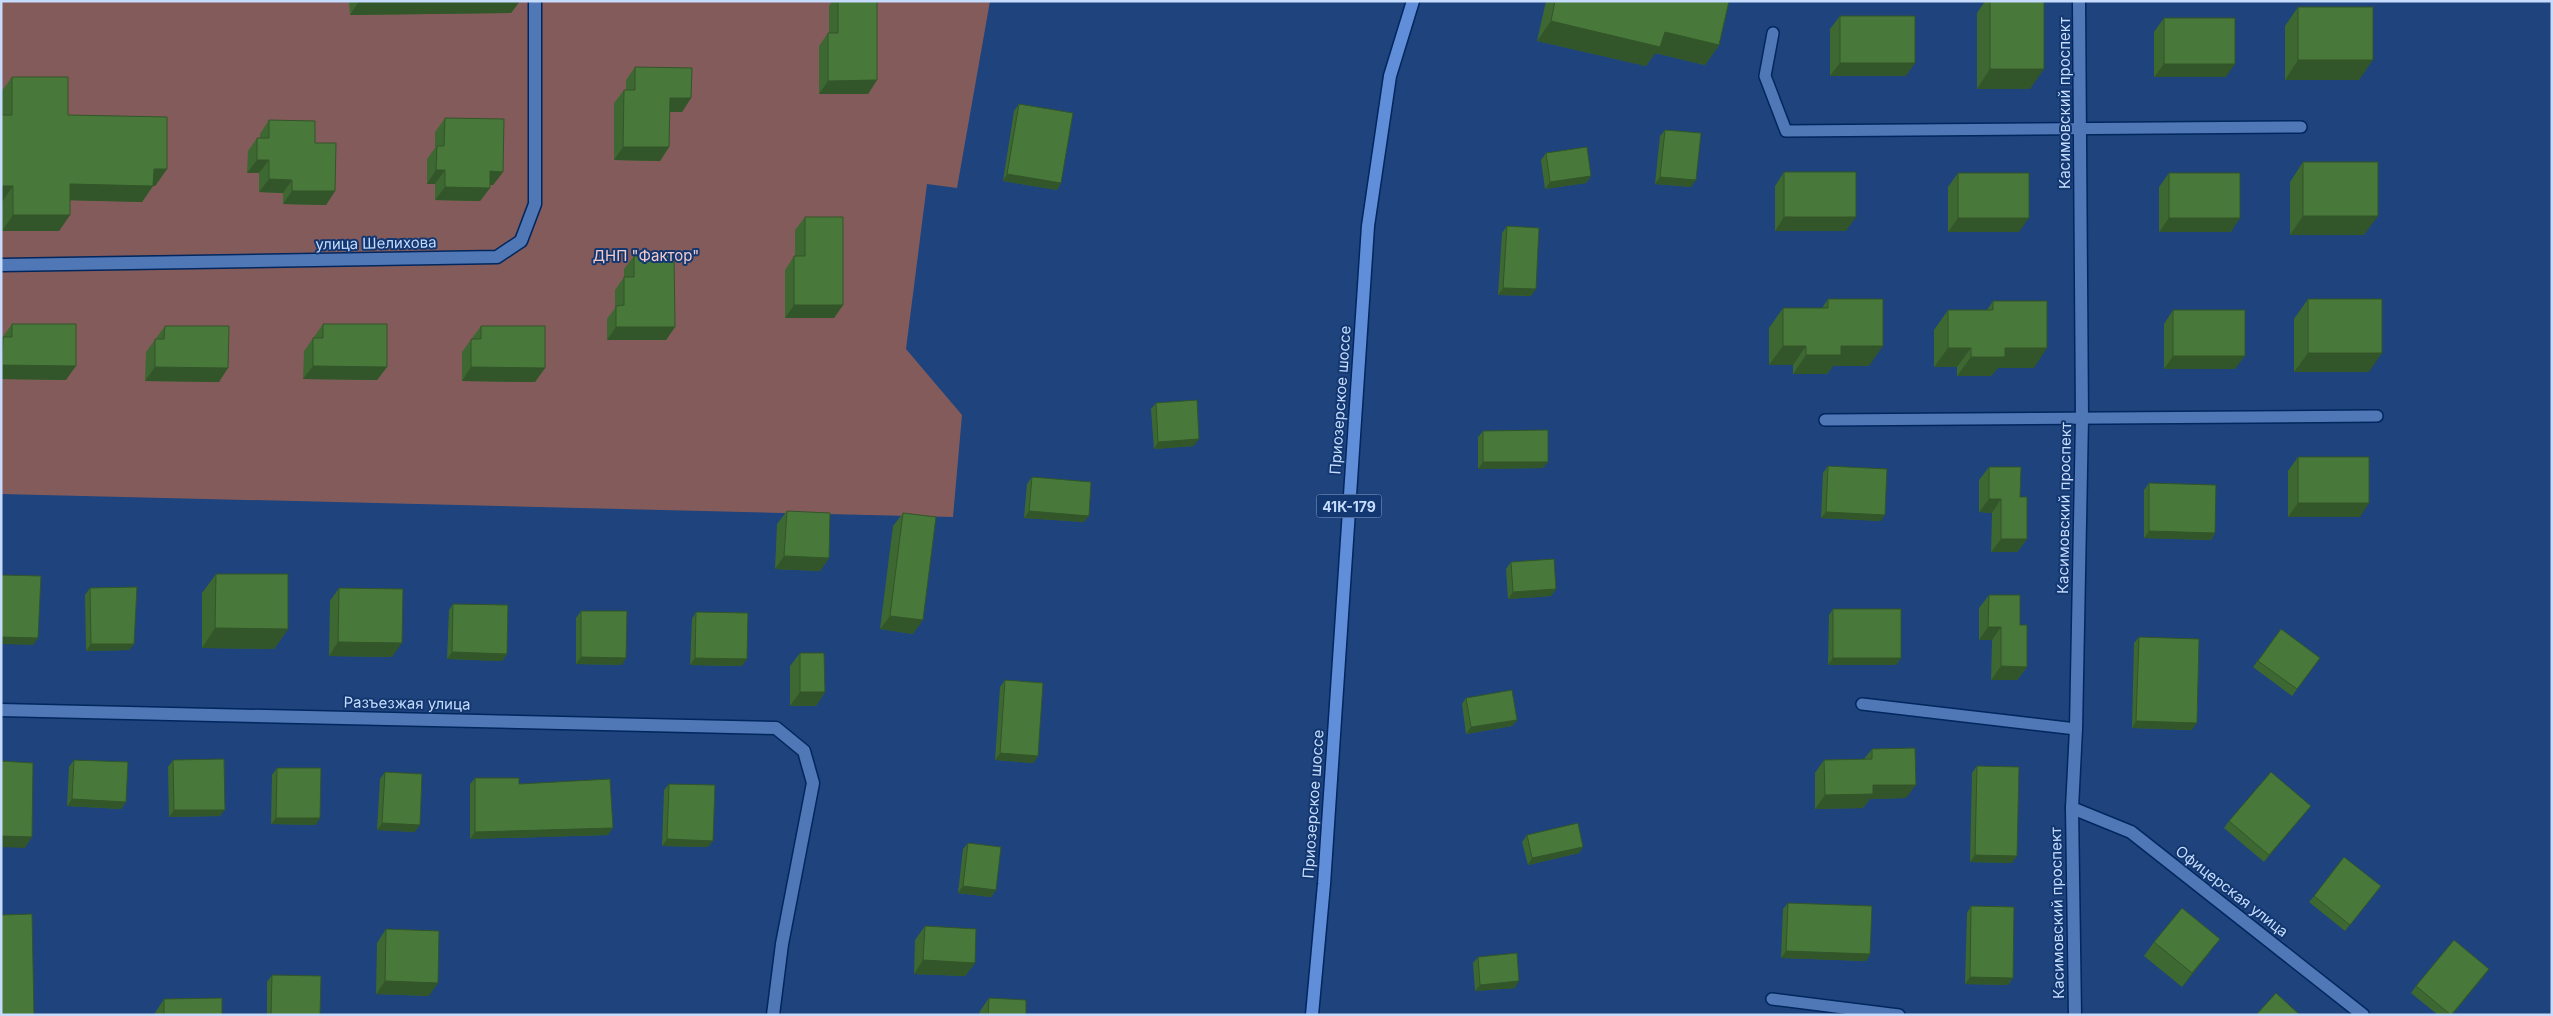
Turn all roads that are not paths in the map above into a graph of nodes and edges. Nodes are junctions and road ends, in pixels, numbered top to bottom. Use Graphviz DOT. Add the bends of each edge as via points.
graph roads {
  1 [pos="535,1"];
  2 [pos="1413,1"];
  3 [pos="2079,1"];
  4 [pos="1773,33"];
  5 [pos="2301,127"];
  6 [pos="2080,128"];
  7 [pos="1,265"];
  8 [pos="2377,416"];
  9 [pos="2082,418"];
  10 [pos="1826,420"];
  11 [pos="1862,704"];
  12 [pos="1,710"];
  13 [pos="2076,729"];
  14 [pos="2072,808"];
  15 [pos="1772,999"];
  16 [pos="774,1015"];
  17 [pos="1312,1015"];
  18 [pos="1899,1015"];
  19 [pos="2075,1015"];
  20 [pos="2363,1015"];
  1 -- 7 [label="street, улица Шелихова" via="535,204 521,241 497,257"];
  2 -- 17 [label="main road, Приозерское шоссе / 41К-179" via="1390,76 1368,226 1324,884"];
  3 -- 6 [label="street, Касимовский проспект"];
  4 -- 6 [label="lane" via="1765,76 1786,130"];
  5 -- 6 [label="lane"];
  6 -- 9 [label="street, Касимовский проспект"];
  8 -- 9 [label="lane"];
  9 -- 10 [label="lane"];
  9 -- 13 [label="street, Касимовский проспект"];
  11 -- 13 [label="lane"];
  12 -- 16 [label="street, Разъезжая улица" via="776,728 804,750 813,784 782,944"];
  13 -- 14 [label="street, Касимовский проспект"];
  14 -- 19 [label="street, Касимовский проспект"];
  14 -- 20 [label="street, Офицерская улица" via="2131,832"];
  15 -- 18 [label="lane"];
}
